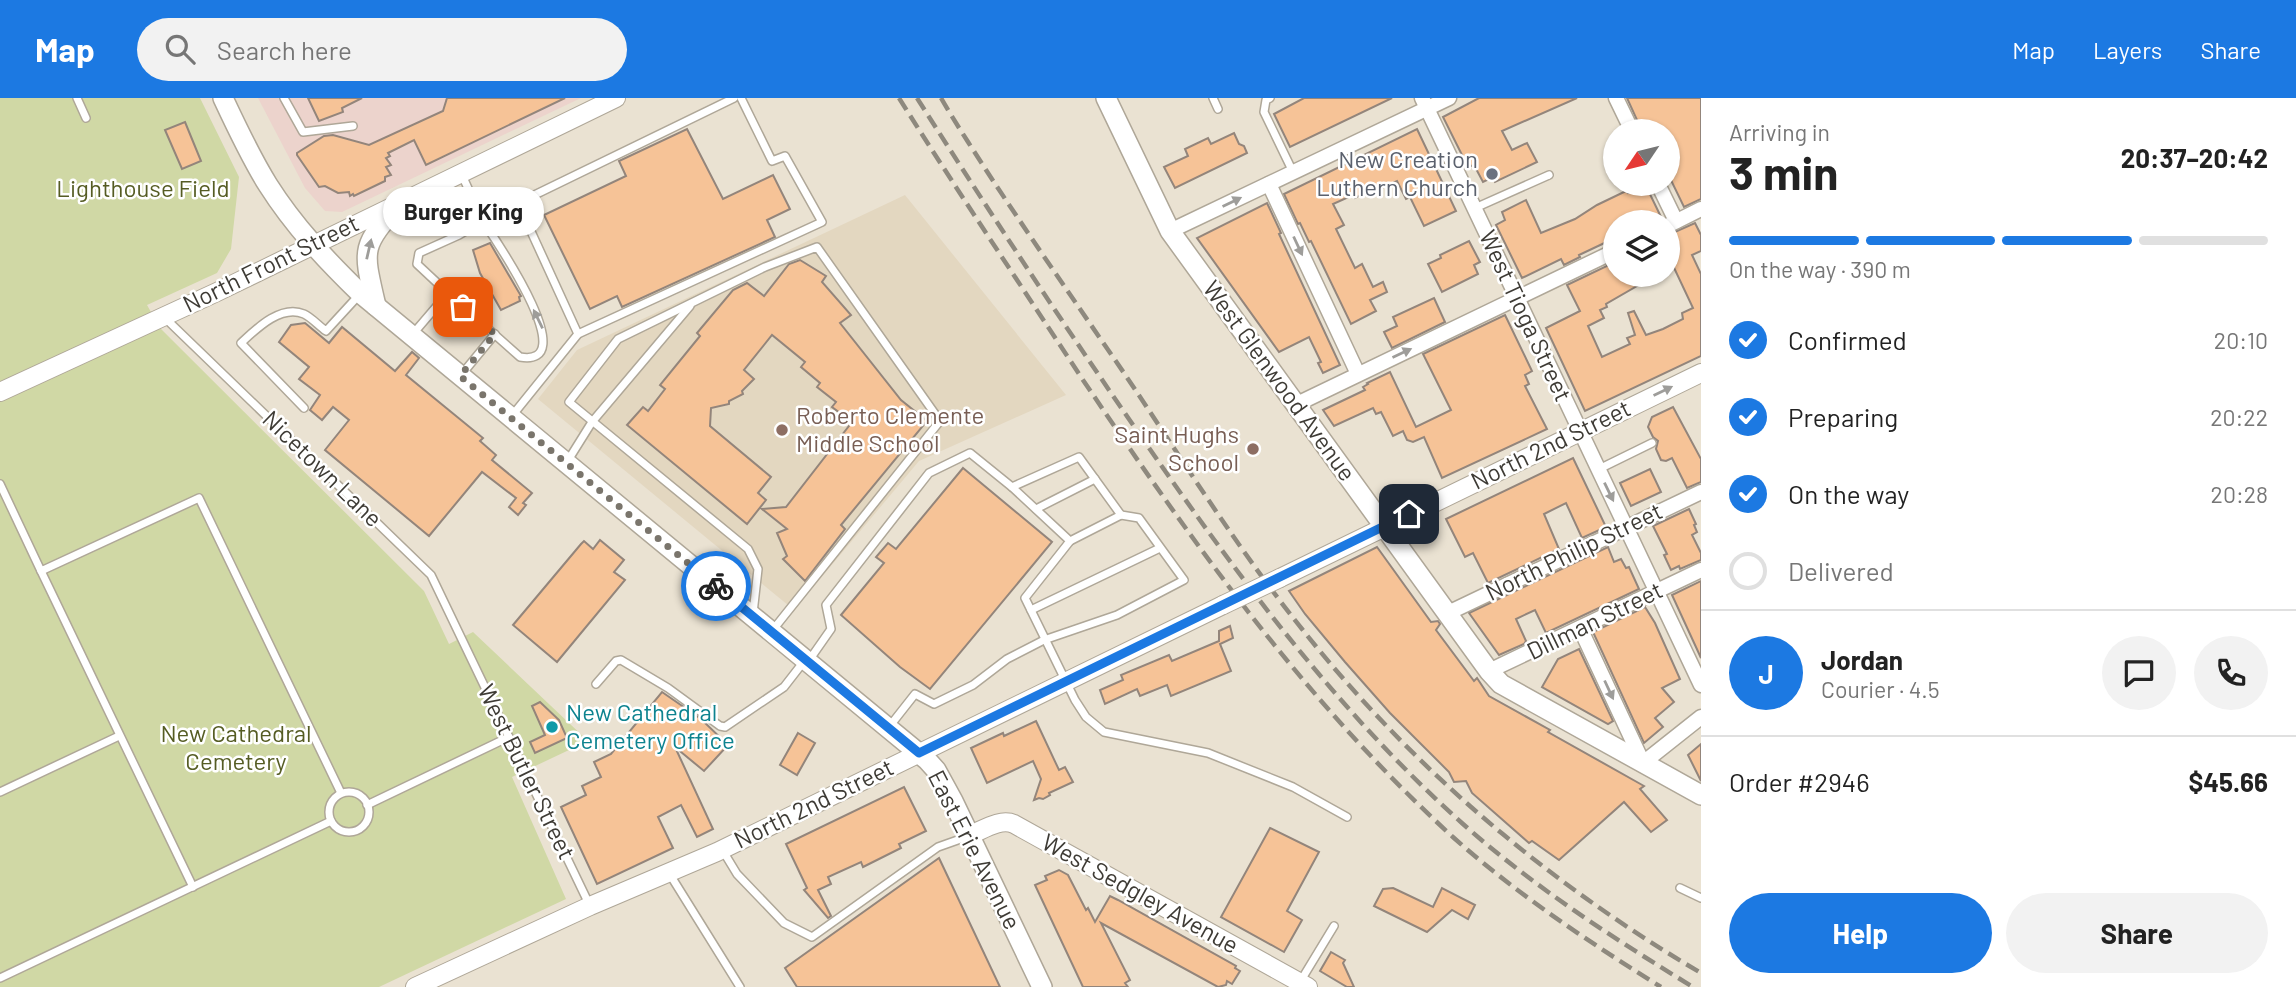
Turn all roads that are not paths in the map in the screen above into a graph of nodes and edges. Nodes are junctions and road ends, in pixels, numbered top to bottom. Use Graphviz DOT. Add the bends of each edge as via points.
graph roads {
  1 [pos="76,98"];
  2 [pos="223,98"];
  3 [pos="284,98"];
  4 [pos="616,98"];
  5 [pos="734,98"];
  6 [pos="741,98"];
  7 [pos="1106,98"];
  8 [pos="1213,98"];
  9 [pos="1270,98"];
  10 [pos="1449,98"];
  11 [pos="1616,98"];
  12 [pos="1424,103"];
  13 [pos="1218,109"];
  14 [pos="86,118"];
  15 [pos="1626,119"];
  16 [pos="353,125"];
  17 [pos="1293,172"];
  18 [pos="461,173"];
  19 [pos="1549,175"];
  20 [pos="1269,184"];
  21 [pos="401,201"];
  22 [pos="1474,209"];
  23 [pos="1701,209"];
  24 [pos="1680,219"];
  25 [pos="483,221"];
  26 [pos="1170,232"];
  27 [pos="312,244"];
  28 [pos="1603,257"];
  29 [pos="360,293"];
  30 [pos="448,293"];
  31 [pos="1517,298"];
  32 [pos="692,303"];
  33 [pos="376,306"];
  34 [pos="163,315"];
  35 [pos="495,334"];
  36 [pos="578,334"];
  37 [pos="412,336"];
  38 [pos="1701,373"];
  39 [pos="1358,374"];
  40 [pos="460,376"];
  41 [pos="0,392"];
  42 [pos="1297,404"];
  43 [pos="304,408"];
  44 [pos="511,417"];
  45 [pos="592,422"];
  46 [pos="1580,431"];
  47 [pos="1653,443"];
  48 [pos="566,463"];
  49 [pos="1598,469"];
  50 [pos="1095,479"];
  51 [pos="0,484"];
  52 [pos="1012,487"];
  53 [pos="1701,492"];
  54 [pos="1036,509"];
  55 [pos="1121,515"];
  56 [pos="1385,526"];
  57 [pos="1626,528"];
  58 [pos="1070,541"];
  59 [pos="1160,548"];
  60 [pos="1701,570"];
  61 [pos="41,571"];
  62 [pos="1657,591"];
  63 [pos="1031,610"];
  64 [pos="1448,613"];
  65 [pos="751,615"];
  66 [pos="1580,628"];
  67 [pos="772,632"];
  68 [pos="462,638"];
  69 [pos="1044,640"];
  70 [pos="807,661"];
  71 [pos="1489,671"];
  72 [pos="1066,681"];
  73 [pos="596,684"];
  74 [pos="1701,685"];
  75 [pos="1701,717"];
  76 [pos="888,728"];
  77 [pos="119,736"];
  78 [pos="509,737"];
  79 [pos="919,753"];
  80 [pos="1643,764"];
  81 [pos="0,792"];
  82 [pos="341,793"];
  83 [pos="1701,795"];
  84 [pos="367,805"];
  85 [pos="1347,817"];
  86 [pos="331,821"];
  87 [pos="970,835"];
  88 [pos="722,849"];
  89 [pos="668,872"];
  90 [pos="193,887"];
  91 [pos="1679,888"];
  92 [pos="1701,898"];
  93 [pos="590,906"];
  94 [pos="1334,926"];
  95 [pos="0,978"];
  96 [pos="1303,985"];
  97 [pos="415,987"];
  98 [pos="740,987"];
  99 [pos="1042,987"];
  1 -- 14 [label="lane"];
  2 -- 27 [label="main road, East Erie Avenue" via="267,184"];
  3 -- 16 [label="lane" via="303,132"];
  4 -- 18 [label="street, North Front Street"];
  5 -- 36 [label="lane" via="518,203"];
  6 -- 36 [label="lane" via="772,161 785,156 822,222"];
  7 -- 26 [label="main road, West Glenwood Avenue"];
  8 -- 13 [label="lane"];
  9 -- 17 [label="lane" via="1264,112"];
  10 -- 12 [label="street"];
  11 -- 15 [label="street"];
  12 -- 17 [label="street"];
  12 -- 22 [label="street, West Tioga Street"];
  17 -- 20 [label="street"];
  18 -- 21 [label="street, North Front Street"];
  18 -- 25 [label="lane"];
  19 -- 22 [label="lane"];
  26 -- 20 [label="street, one-way"];
  20 -- 39 [label="street, one-way"];
  21 -- 27 [label="street, North Front Street"];
  33 -- 21 [label="main road, one-way" via="366,265 367,246"];
  22 -- 31 [label="street, West Tioga Street"];
  23 -- 24 [label="street"];
  25 -- 30 [label="lane" via="419,253 417,264"];
  35 -- 25 [label="lane, one-way" via="520,357 531,359 545,346 544,330 510,261"];
  26 -- 42 [label="main road, West Glenwood Avenue"];
  27 -- 29 [label="main road, East Erie Avenue"];
  27 -- 34 [label="street, North Front Street"];
  28 -- 31 [label="street"];
  29 -- 33 [label="main road, East Erie Avenue"];
  29 -- 43 [label="lane" via="326,331 303,313 289,313 270,319 241,343"];
  30 -- 35 [label="lane"];
  30 -- 37 [label="lane"];
  39 -- 31 [label="street, one-way"];
  31 -- 46 [label="street, West Tioga Street"];
  32 -- 45 [label="lane"];
  32 -- 45 [label="lane" via="618,339 569,402"];
  32 -- 67 [label="lane" via="817,247 940,421"];
  33 -- 37 [label="main road, East Erie Avenue"];
  34 -- 41 [label="street, North Front Street"];
  34 -- 68 [label="lane, Nicetown Lane" via="431,575"];
  35 -- 40 [label="lane"];
  36 -- 44 [label="lane"];
  37 -- 40 [label="main road, East Erie Avenue"];
  46 -- 38 [label="street, North 2nd Street, one-way"];
  39 -- 42 [label="street"];
  40 -- 44 [label="main road, East Erie Avenue"];
  42 -- 56 [label="main road, West Glenwood Avenue"];
  44 -- 48 [label="main road, East Erie Avenue"];
  45 -- 48 [label="lane"];
  45 -- 65 [label="lane" via="748,549 758,569"];
  46 -- 49 [label="street, West Tioga Street"];
  46 -- 56 [label="street, North 2nd Street"];
  47 -- 49 [label="lane"];
  48 -- 65 [label="main road, East Erie Avenue"];
  49 -- 57 [label="street, West Tioga Street, one-way"];
  50 -- 52 [label="lane" via="1079,457"];
  50 -- 54 [label="lane"];
  50 -- 55 [label="lane"];
  51 -- 61 [label="lane"];
  52 -- 54 [label="lane"];
  52 -- 70 [label="lane" via="970,453 929,473 826,606 831,629"];
  53 -- 57 [label="street, North Philip Street"];
  54 -- 58 [label="lane"];
  55 -- 58 [label="lane"];
  55 -- 59 [label="lane" via="1139,518"];
  56 -- 64 [label="main road, West Glenwood Avenue"];
  56 -- 72 [label="street, North 2nd Street, bridge"];
  57 -- 62 [label="street, West Tioga Street"];
  57 -- 64 [label="street, North Philip Street"];
  58 -- 63 [label="lane" via="1025,598"];
  59 -- 63 [label="lane"];
  59 -- 69 [label="lane" via="1184,580 1117,615"];
  60 -- 62 [label="street, Dillman Street"];
  61 -- 77 [label="lane"];
  61 -- 82 [label="lane" via="199,498"];
  62 -- 66 [label="street, Dillman Street"];
  62 -- 74 [label="street, West Tioga Street"];
  63 -- 69 [label="lane"];
  64 -- 71 [label="main road, West Glenwood Avenue"];
  65 -- 67 [label="main road, East Erie Avenue"];
  66 -- 71 [label="street, Dillman Street"];
  66 -- 80 [label="street, one-way"];
  67 -- 70 [label="main road, East Erie Avenue"];
  68 -- 78 [label="lane, West Butler Street"];
  69 -- 72 [label="lane"];
  69 -- 76 [label="lane" via="1007,659 974,685 934,704 915,695"];
  70 -- 73 [label="lane" via="784,687 725,727 621,660"];
  70 -- 76 [label="main road, East Erie Avenue"];
  71 -- 80 [label="main road, West Glenwood Avenue" via="1501,684"];
  72 -- 79 [label="street, North 2nd Street"];
  72 -- 85 [label="lane" via="1086,717 1104,732 1208,753 1293,787"];
  75 -- 80 [label="street"];
  76 -- 79 [label="main road, East Erie Avenue"];
  77 -- 81 [label="lane"];
  77 -- 90 [label="lane"];
  78 -- 84 [label="lane"];
  78 -- 93 [label="lane, West Butler Street"];
  79 -- 87 [label="main road, East Erie Avenue" via="936,770"];
  79 -- 88 [label="street, North 2nd Street"];
  80 -- 83 [label="main road, West Glenwood Avenue"];
  82 -- 84 [label="lane" via="359,795"];
  82 -- 86 [label="lane" via="331,802"];
  84 -- 86 [label="lane" via="368,818 360,828 341,830"];
  86 -- 90 [label="lane"];
  87 -- 88 [label="lane" via="938,847 812,937 784,923 737,874"];
  87 -- 96 [label="street, West Sedgley Avenue" via="1000,822 1014,824"];
  87 -- 99 [label="main road, East Erie Avenue"];
  88 -- 89 [label="street, North 2nd Street"];
  89 -- 93 [label="street, North 2nd Street"];
  89 -- 98 [label="lane"];
  90 -- 95 [label="lane"];
  91 -- 92 [label="lane"];
  93 -- 97 [label="street, North 2nd Street"];
  94 -- 96 [label="lane"];
}
